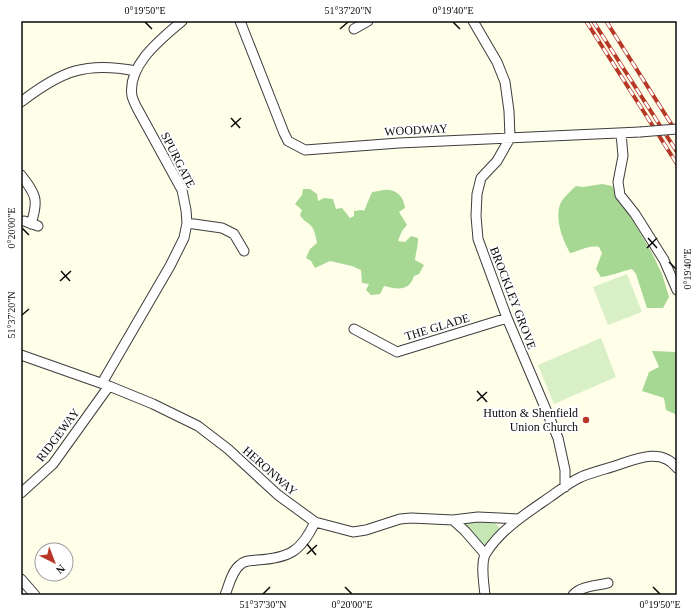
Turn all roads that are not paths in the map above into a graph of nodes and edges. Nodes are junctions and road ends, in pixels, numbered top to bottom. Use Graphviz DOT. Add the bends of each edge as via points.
graph roads {
  1 [pos="182,21"];
  2 [pos="240,21"];
  3 [pos="368,21"];
  4 [pos="473,21"];
  5 [pos="354,29"];
  6 [pos="136,71"];
  7 [pos="21,102"];
  8 [pos="677,130"];
  9 [pos="621,133"];
  10 [pos="510,138"];
  11 [pos="21,175"];
  12 [pos="187,223"];
  13 [pos="31,224"];
  14 [pos="244,251"];
  15 [pos="676,286"];
  16 [pos="507,318"];
  17 [pos="354,329"];
  18 [pos="21,355"];
  19 [pos="106,384"];
  20 [pos="677,468"];
  21 [pos="565,470"];
  22 [pos="582,477"];
  23 [pos="565,486"];
  24 [pos="21,493"];
  25 [pos="519,519"];
  26 [pos="453,520"];
  27 [pos="315,522"];
  28 [pos="485,554"];
  29 [pos="21,579"];
  30 [pos="608,583"];
  31 [pos="35,595"];
  32 [pos="225,595"];
  33 [pos="485,595"];
  34 [pos="573,595"];
  1 -- 6 [label="street, SPURGATE" via="142,60"];
  2 -- 10 [label="street, WOODWAY" via="288,141 305,150"];
  3 -- 5 [label="street"];
  4 -- 10 [label="street" via="488,44 505,82 510,111"];
  6 -- 7 [label="street" via="105,67 66,73"];
  6 -- 12 [label="street, SPURGATE" via="132,96 182,190"];
  8 -- 9 [label="street, WOODWAY, bridge"];
  9 -- 10 [label="street, WOODWAY"];
  9 -- 15 [label="street" via="623,156 618,182 620,195 664,260"];
  10 -- 16 [label="street, BROCKLEY GROVE" via="497,161 481,178 476,216 478,239"];
  11 -- 13 [label="street" via="36,200"];
  12 -- 14 [label="street" via="222,228 234,234"];
  12 -- 19 [label="street, SPURGATE" via="184,238 170,266"];
  16 -- 17 [label="street, THE GLADE" via="398,352"];
  16 -- 21 [label="street, BROCKLEY GROVE" via="558,438"];
  18 -- 19 [label="street, HERONWAY"];
  19 -- 24 [label="street, RIDGEWAY" via="53,464"];
  19 -- 27 [label="street, HERONWAY" via="198,426 228,449 278,495"];
  20 -- 22 [label="street" via="666,459 648,456"];
  21 -- 22 [label="street"];
  21 -- 23 [label="street, BROCKLEY GROVE"];
  22 -- 23 [label="street"];
  23 -- 25 [label="street"];
  25 -- 26 [label="street, HERONWAY" via="478,517"];
  25 -- 28 [label="street" via="506,529"];
  26 -- 27 [label="street, HERONWAY" via="400,519 353,532"];
  26 -- 28 [label="street"];
  27 -- 32 [label="street" via="294,552 283,557 243,562 239,565"];
  28 -- 33 [label="street"];
  29 -- 31 [label="street"];
  30 -- 34 [label="street" via="576,591"];
}
